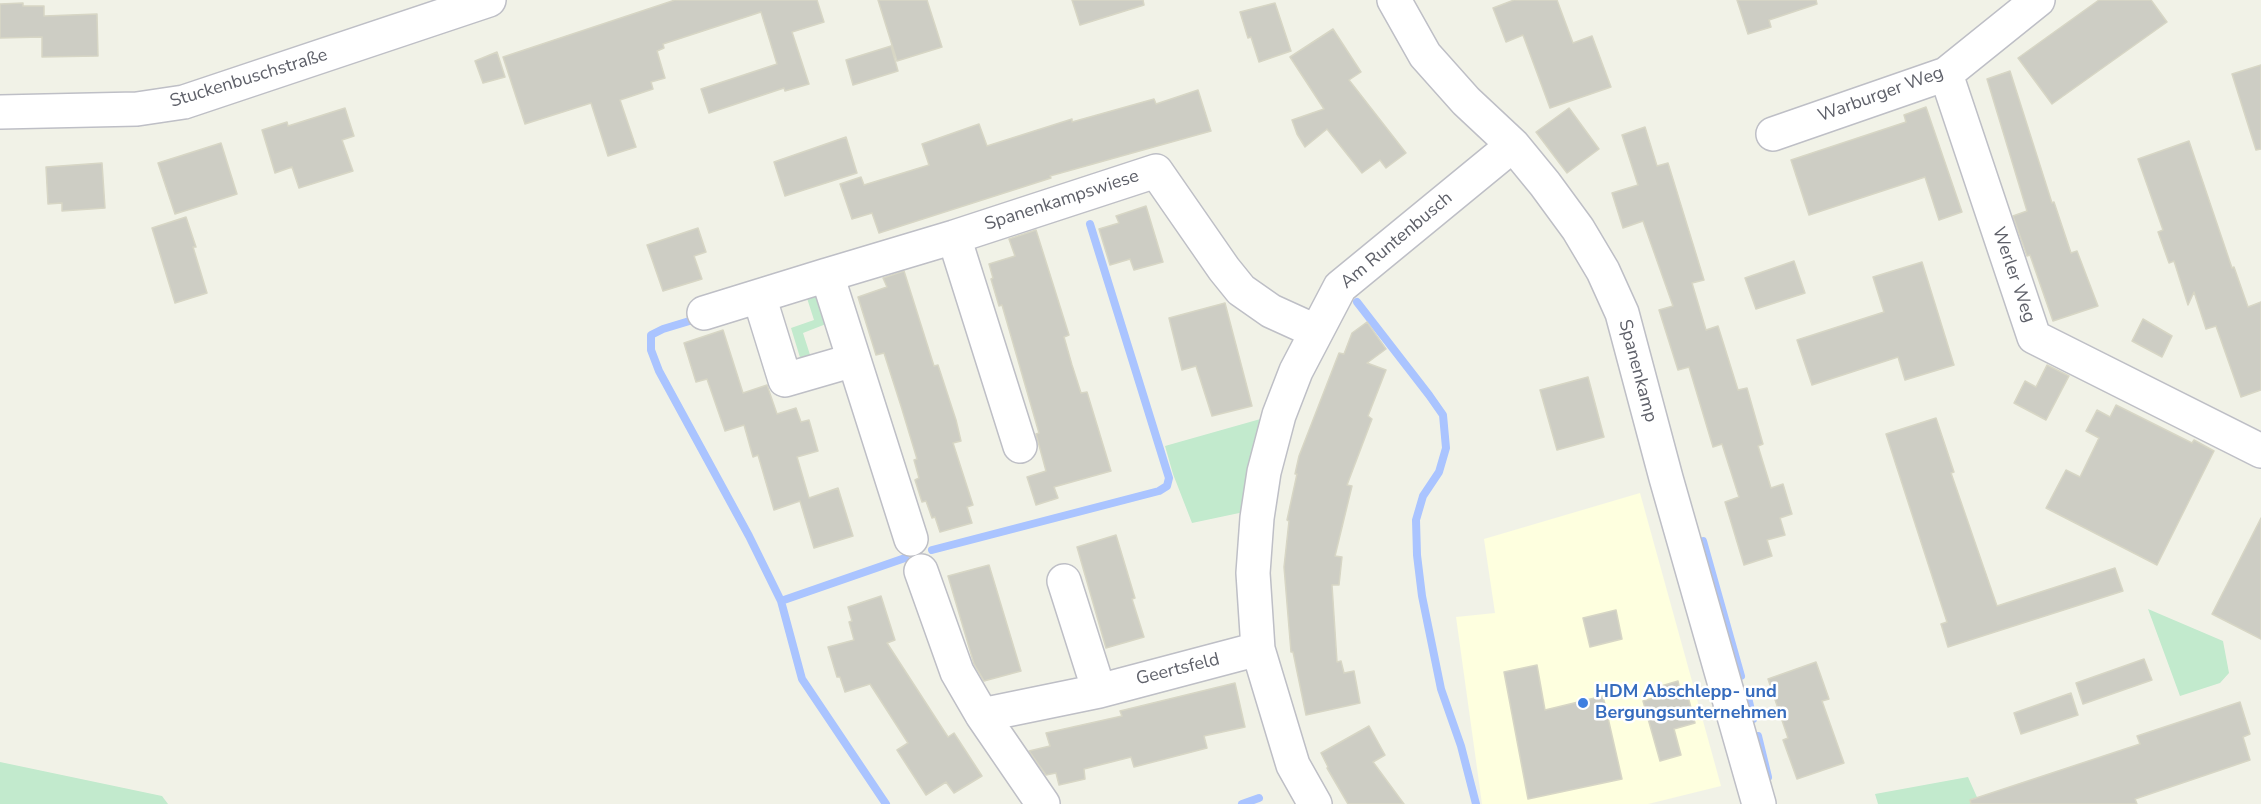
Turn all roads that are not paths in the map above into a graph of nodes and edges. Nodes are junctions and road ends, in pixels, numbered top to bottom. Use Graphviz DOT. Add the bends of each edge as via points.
graph roads {
  1 [pos="489,0"];
  2 [pos="1394,0"];
  3 [pos="2038,0"];
  4 [pos="1946,74"];
  5 [pos="0,112"];
  6 [pos="1773,134"];
  7 [pos="1513,145"];
  8 [pos="954,237"];
  9 [pos="826,275"];
  10 [pos="759,296"];
  11 [pos="704,313"];
  12 [pos="1315,331"];
  13 [pos="854,360"];
  14 [pos="1020,446"];
  15 [pos="2261,451"];
  16 [pos="911,539"];
  17 [pos="921,571"];
  18 [pos="1064,581"];
  19 [pos="1258,650"];
  20 [pos="1099,690"];
  21 [pos="982,715"];
  22 [pos="1043,804"];
  23 [pos="1315,804"];
  24 [pos="1759,804"];
  1 -- 5 [label="street, Stuckenbuschstraße" via="184,102 137,109"];
  2 -- 7 [label="street, Spanenkamp" via="1425,55"];
  3 -- 4 [label="street, Warburger Weg"];
  4 -- 6 [label="street, Warburger Weg"];
  4 -- 15 [label="street, Werler Weg" via="2034,337"];
  7 -- 12 [label="street, Am Runtenbusch" via="1340,287"];
  7 -- 24 [label="street, Spanenkamp" via="1578,229 1622,313"];
  8 -- 9 [label="street, Spanenkampswiese"];
  8 -- 12 [label="street, Spanenkampswiese" via="1156,171 1242,290 1271,311"];
  8 -- 14 [label="street"];
  9 -- 10 [label="street, Spanenkampswiese"];
  9 -- 13 [label="street"];
  10 -- 11 [label="street, Spanenkampswiese"];
  10 -- 13 [label="street" via="785,380"];
  12 -- 19 [label="street, Am Runtenbusch" via="1279,415 1264,472 1254,573"];
  13 -- 16 [label="street"];
  17 -- 21 [label="street" via="957,672"];
  18 -- 20 [label="street"];
  19 -- 20 [label="street, Geertsfeld"];
  19 -- 23 [label="street, Am Runtenbusch" via="1293,765"];
  20 -- 21 [label="street, Geertsfeld"];
  21 -- 22 [label="street"];
}
